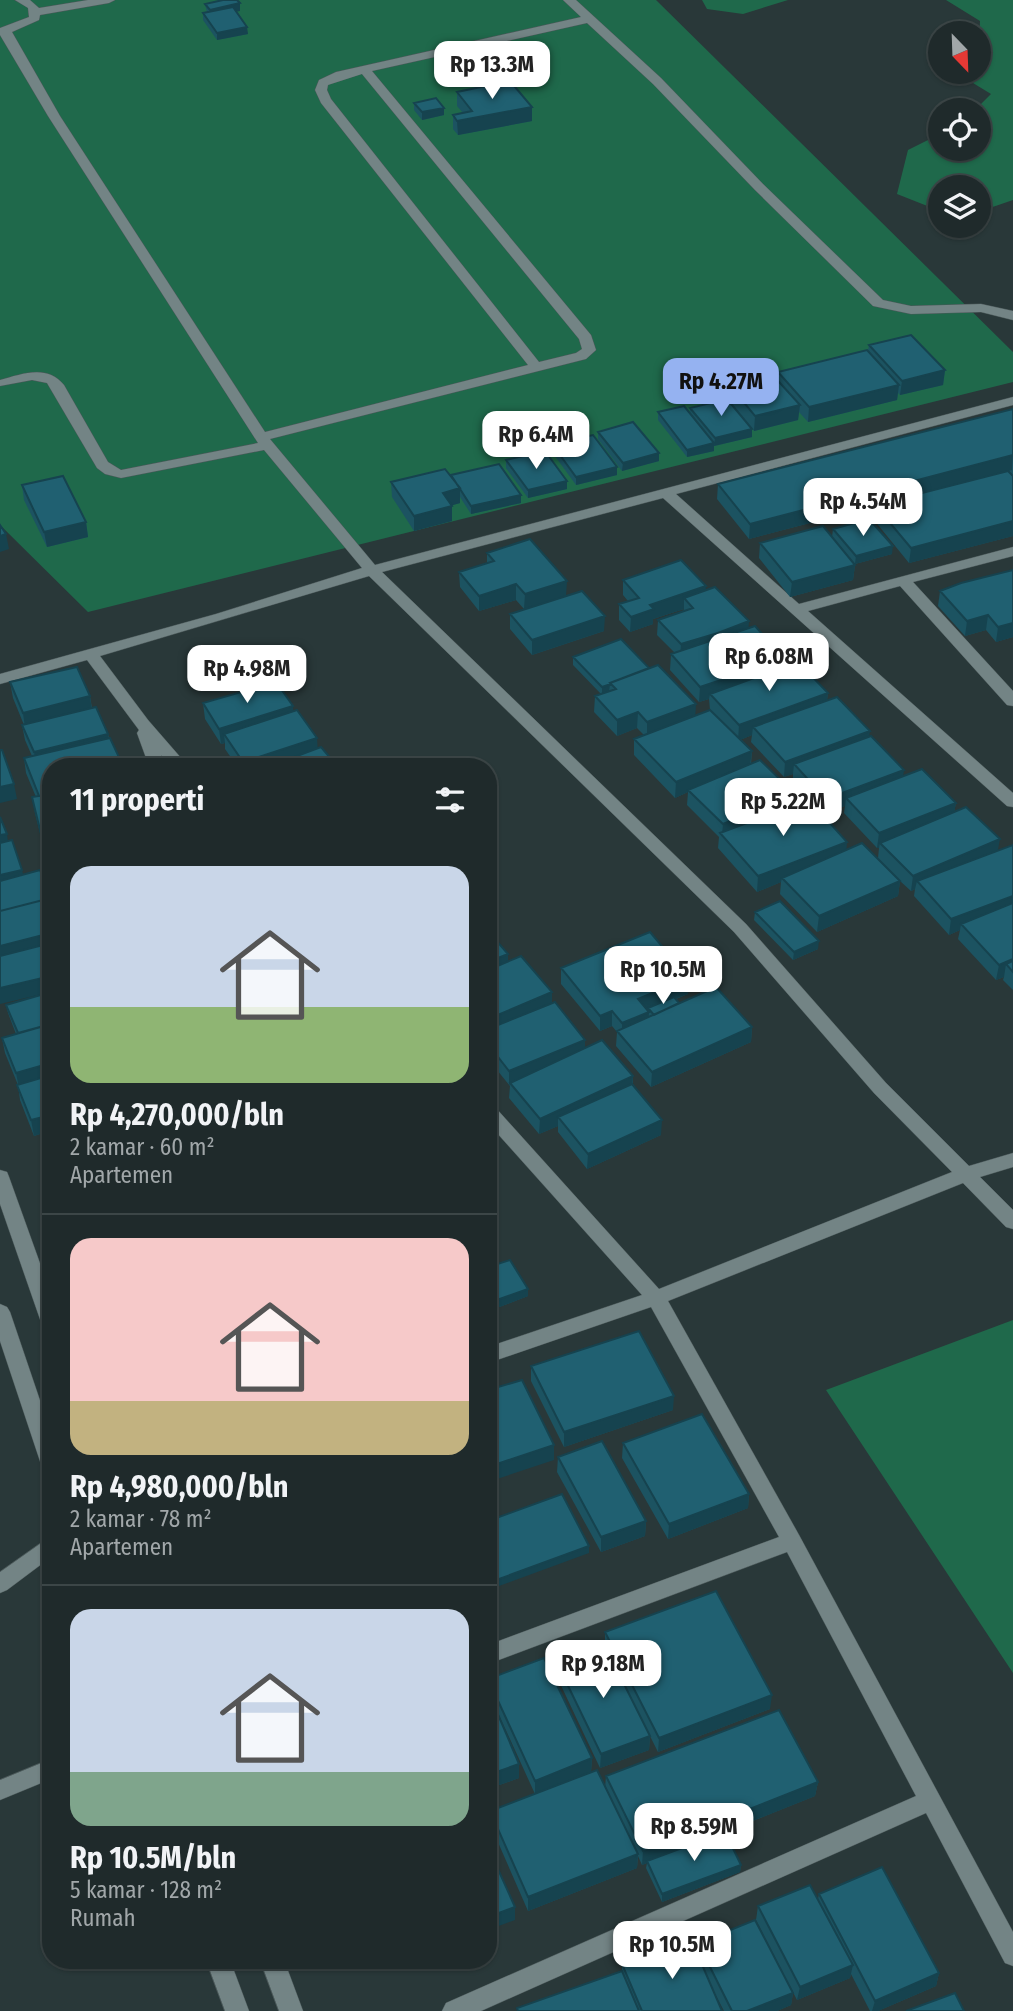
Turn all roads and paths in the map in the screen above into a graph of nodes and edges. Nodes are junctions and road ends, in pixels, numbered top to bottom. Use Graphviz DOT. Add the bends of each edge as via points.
graph roads {
  1 [pos="21,0"];
  2 [pos="109,0"];
  3 [pos="569,0"];
  4 [pos="36,12"];
  5 [pos="590,19"];
  6 [pos="2,31"];
  7 [pos="364,69"];
  8 [pos="1013,316"];
  9 [pos="536,367"];
  10 [pos="3,383"];
  11 [pos="1013,401"];
  12 [pos="264,441"];
  13 [pos="666,493"];
  14 [pos="1013,551"];
  15 [pos="372,570"];
  16 [pos="904,580"];
  17 [pos="797,609"];
  18 [pos="91,654"];
  19 [pos="0,679"];
  20 [pos="1013,701"];
  21 [pos="142,724"];
  22 [pos="155,758"];
  23 [pos="173,758"];
  24 [pos="1013,802"];
  25 [pos="497,1121"];
  26 [pos="1013,1160"];
  27 [pos="964,1175"];
  28 [pos="0,1177"];
  29 [pos="1013,1222"];
  30 [pos="42,1296"];
  31 [pos="656,1298"];
  32 [pos="0,1312"];
  33 [pos="497,1352"];
  34 [pos="42,1437"];
  35 [pos="792,1541"];
  36 [pos="42,1552"];
  37 [pos="0,1584"];
  38 [pos="497,1652"];
  39 [pos="42,1773"];
  40 [pos="0,1790"];
  41 [pos="929,1801"];
  42 [pos="1013,1955"];
  43 [pos="221,1969"];
  44 [pos="275,1969"];
  45 [pos="237,2011"];
  46 [pos="291,2011"];
  47 [pos="454,2011"];
  1 -- 4 [label="street"];
  2 -- 4 [label="street"];
  3 -- 5 [label="street"];
  4 -- 6 [label="street" via="32,21"];
  5 -- 7 [label="street"];
  5 -- 8 [label="street" via="878,303 892,309 1002,311"];
  6 -- 12 [label="street"];
  7 -- 9 [label="street" via="323,83 325,100"];
  7 -- 9 [label="street" via="586,338 589,350 581,356"];
  9 -- 12 [label="street"];
  10 -- 12 [label="street" via="38,375 50,377 102,465 121,474"];
  11 -- 13 [label="street"];
  12 -- 15 [label="street"];
  13 -- 15 [label="street"];
  13 -- 17 [label="street"];
  14 -- 16 [label="street"];
  15 -- 18 [label="street"];
  15 -- 27 [label="street" via="740,928 880,1088"];
  16 -- 17 [label="street"];
  16 -- 20 [label="street"];
  17 -- 24 [label="street"];
  18 -- 19 [label="street"];
  18 -- 21 [label="street"];
  21 -- 22 [label="street"];
  21 -- 23 [label="street"];
  25 -- 31 [label="street"];
  26 -- 27 [label="street"];
  27 -- 29 [label="street"];
  27 -- 31 [label="street"];
  28 -- 30 [label="street"];
  31 -- 33 [label="street"];
  31 -- 35 [label="street"];
  32 -- 34 [label="street"];
  35 -- 38 [label="street"];
  35 -- 41 [label="street"];
  36 -- 37 [label="street"];
  39 -- 40 [label="street"];
  41 -- 42 [label="street"];
  41 -- 47 [label="street"];
  43 -- 45 [label="street"];
  44 -- 46 [label="street"];
}
